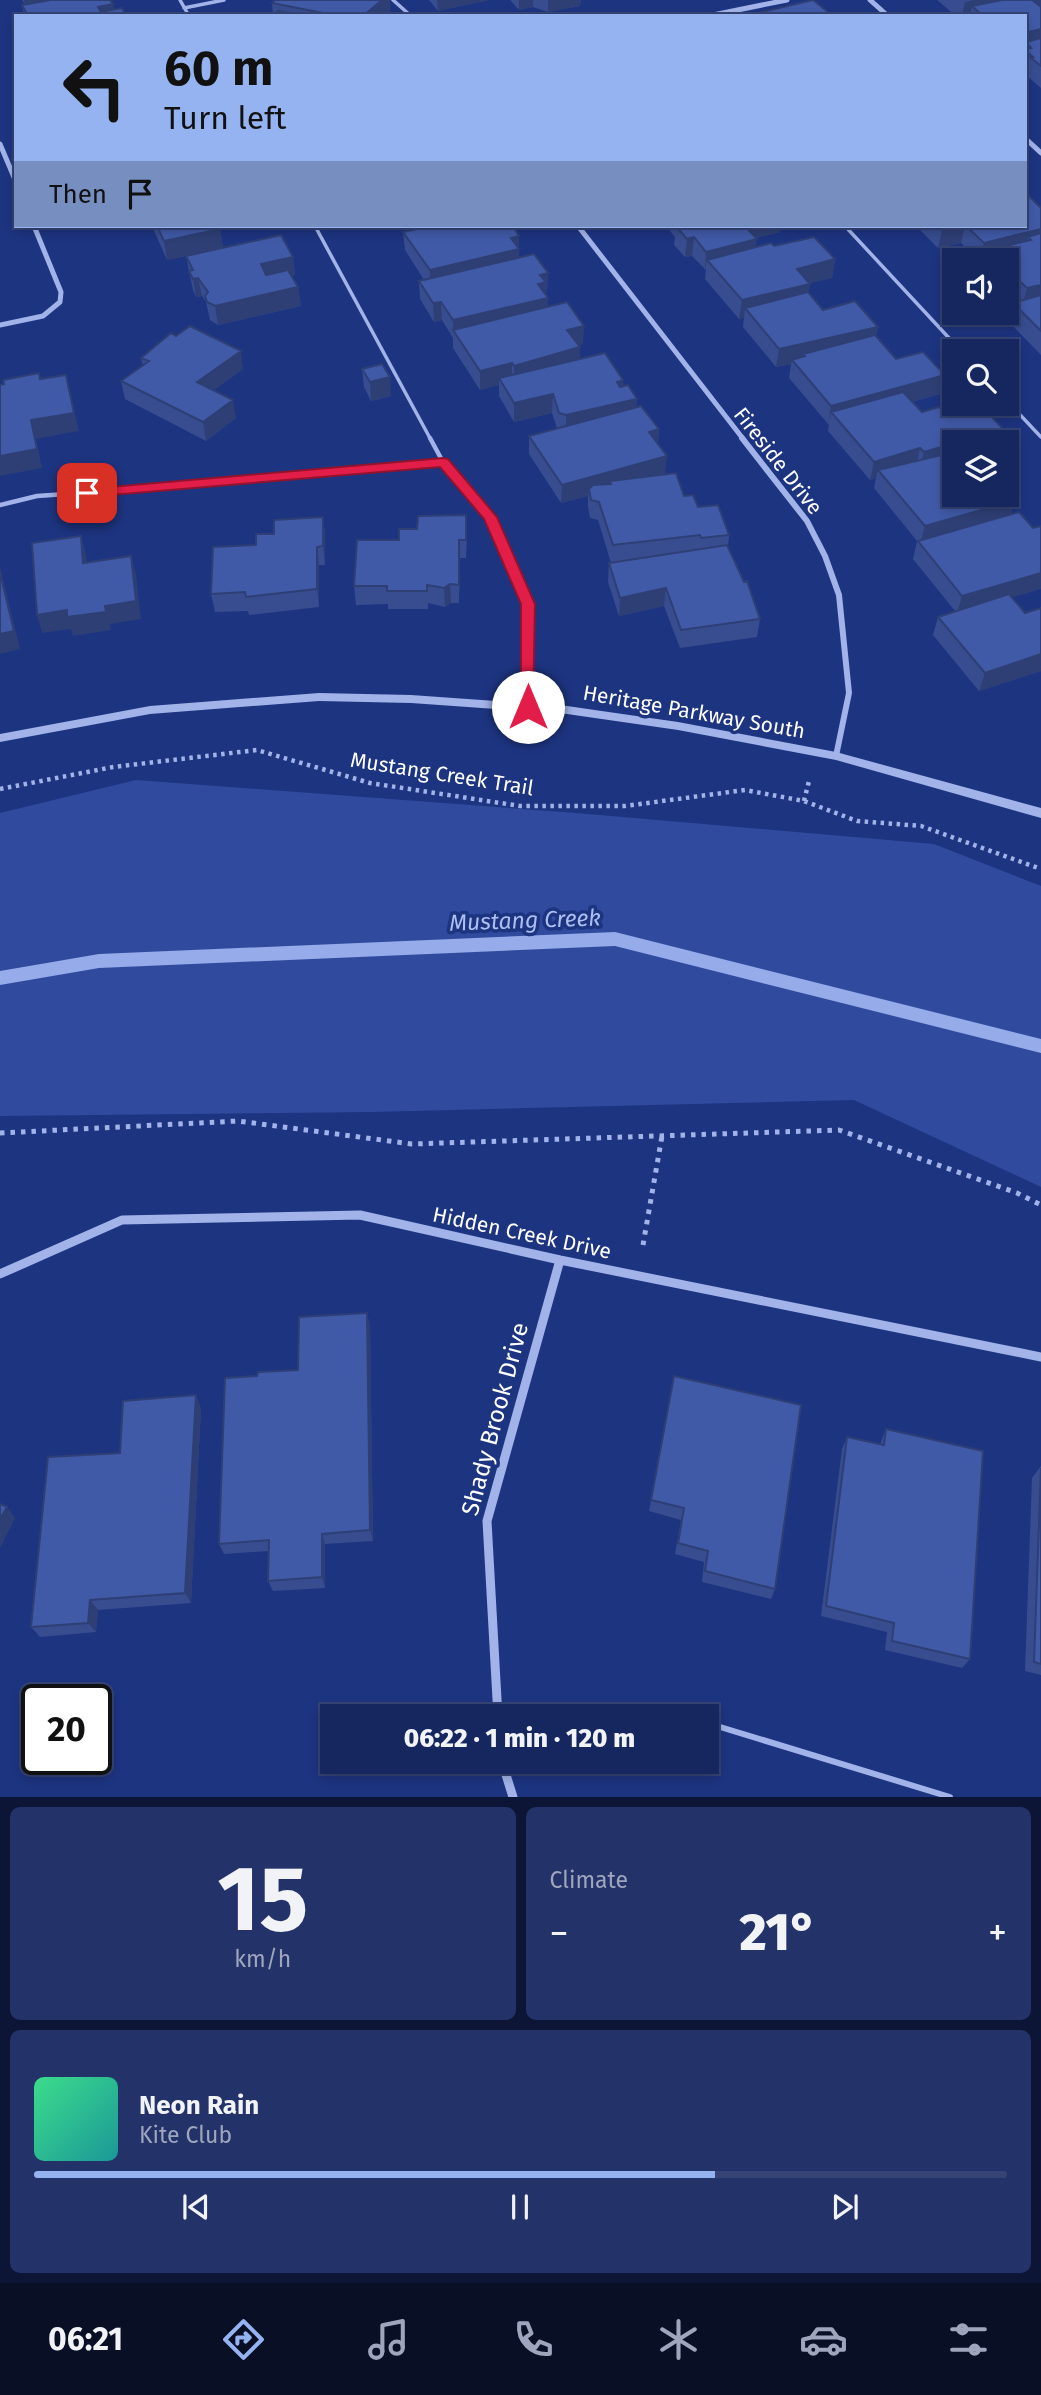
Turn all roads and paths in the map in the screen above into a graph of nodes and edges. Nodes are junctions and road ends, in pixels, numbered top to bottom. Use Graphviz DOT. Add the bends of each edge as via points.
graph roads {
  1 [pos="180,0"];
  2 [pos="224,0"];
  3 [pos="393,0"];
  4 [pos="788,0"];
  5 [pos="870,0"];
  6 [pos="184,8"];
  7 [pos="188,14"];
  8 [pos="409,14"];
  9 [pos="718,14"];
  10 [pos="886,14"];
  11 [pos="1027,140"];
  12 [pos="0,144"];
  13 [pos="1041,153"];
  14 [pos="14,177"];
  15 [pos="35,228"];
  16 [pos="316,228"];
  17 [pos="580,228"];
  18 [pos="847,228"];
  19 [pos="0,325"];
  20 [pos="950,339"];
  21 [pos="1019,414"];
  22 [pos="1041,437"];
  23 [pos="443,462"];
  24 [pos="0,505"];
  25 [pos="528,707"];
  26 [pos="0,738"];
  27 [pos="836,757"];
  28 [pos="0,789"];
  29 [pos="1041,813"];
  30 [pos="1041,869"];
  31 [pos="0,1133"];
  32 [pos="662,1136"];
  33 [pos="1041,1205"];
  34 [pos="560,1260"];
  35 [pos="0,1274"];
  36 [pos="637,1276"];
  37 [pos="1041,1357"];
  38 [pos="497,1704"];
  39 [pos="719,1727"];
  40 [pos="506,1774"];
  41 [pos="513,1797"];
  42 [pos="950,1797"];
  1 -- 6 [label="lane"];
  2 -- 6 [label="lane"];
  3 -- 8 [label="lane"];
  4 -- 9 [label="street"];
  5 -- 10 [label="street"];
  6 -- 7 [label="lane"];
  11 -- 13 [label="street"];
  12 -- 14 [label="street"];
  15 -- 19 [label="street" via="61,292 60,302 43,316"];
  16 -- 23 [label="lane"];
  17 -- 27 [label="street, Fireside Drive" via="807,521 825,556 839,595 849,693"];
  18 -- 20 [label="lane"];
  21 -- 22 [label="lane"];
  23 -- 24 [label="lane" via="37,496"];
  23 -- 25 [label="lane" via="490,517 528,604"];
  25 -- 26 [label="street, Heritage Parkway South" via="319,697 150,710"];
  25 -- 27 [label="street, Heritage Parkway South" via="678,726"];
  27 -- 29 [label="street, Heritage Parkway South"];
  28 -- 30 [label="path, Mustang Creek Trail" via="113,767 257,750 370,783 520,806 625,806 745,790 804,801 857,821 921,826"];
  31 -- 32 [label="path" via="238,1121 412,1144"];
  32 -- 33 [label="path" via="839,1130"];
  32 -- 36 [label="path"];
  34 -- 35 [label="street, Hidden Creek Drive" via="360,1215 150,1219 122,1220"];
  34 -- 36 [label="street, Hidden Creek Drive"];
  34 -- 38 [label="street, Shady Brook Drive" via="487,1521"];
  36 -- 37 [label="street, Hidden Creek Drive"];
  39 -- 42 [label="lane"];
  40 -- 41 [label="street"];
}
